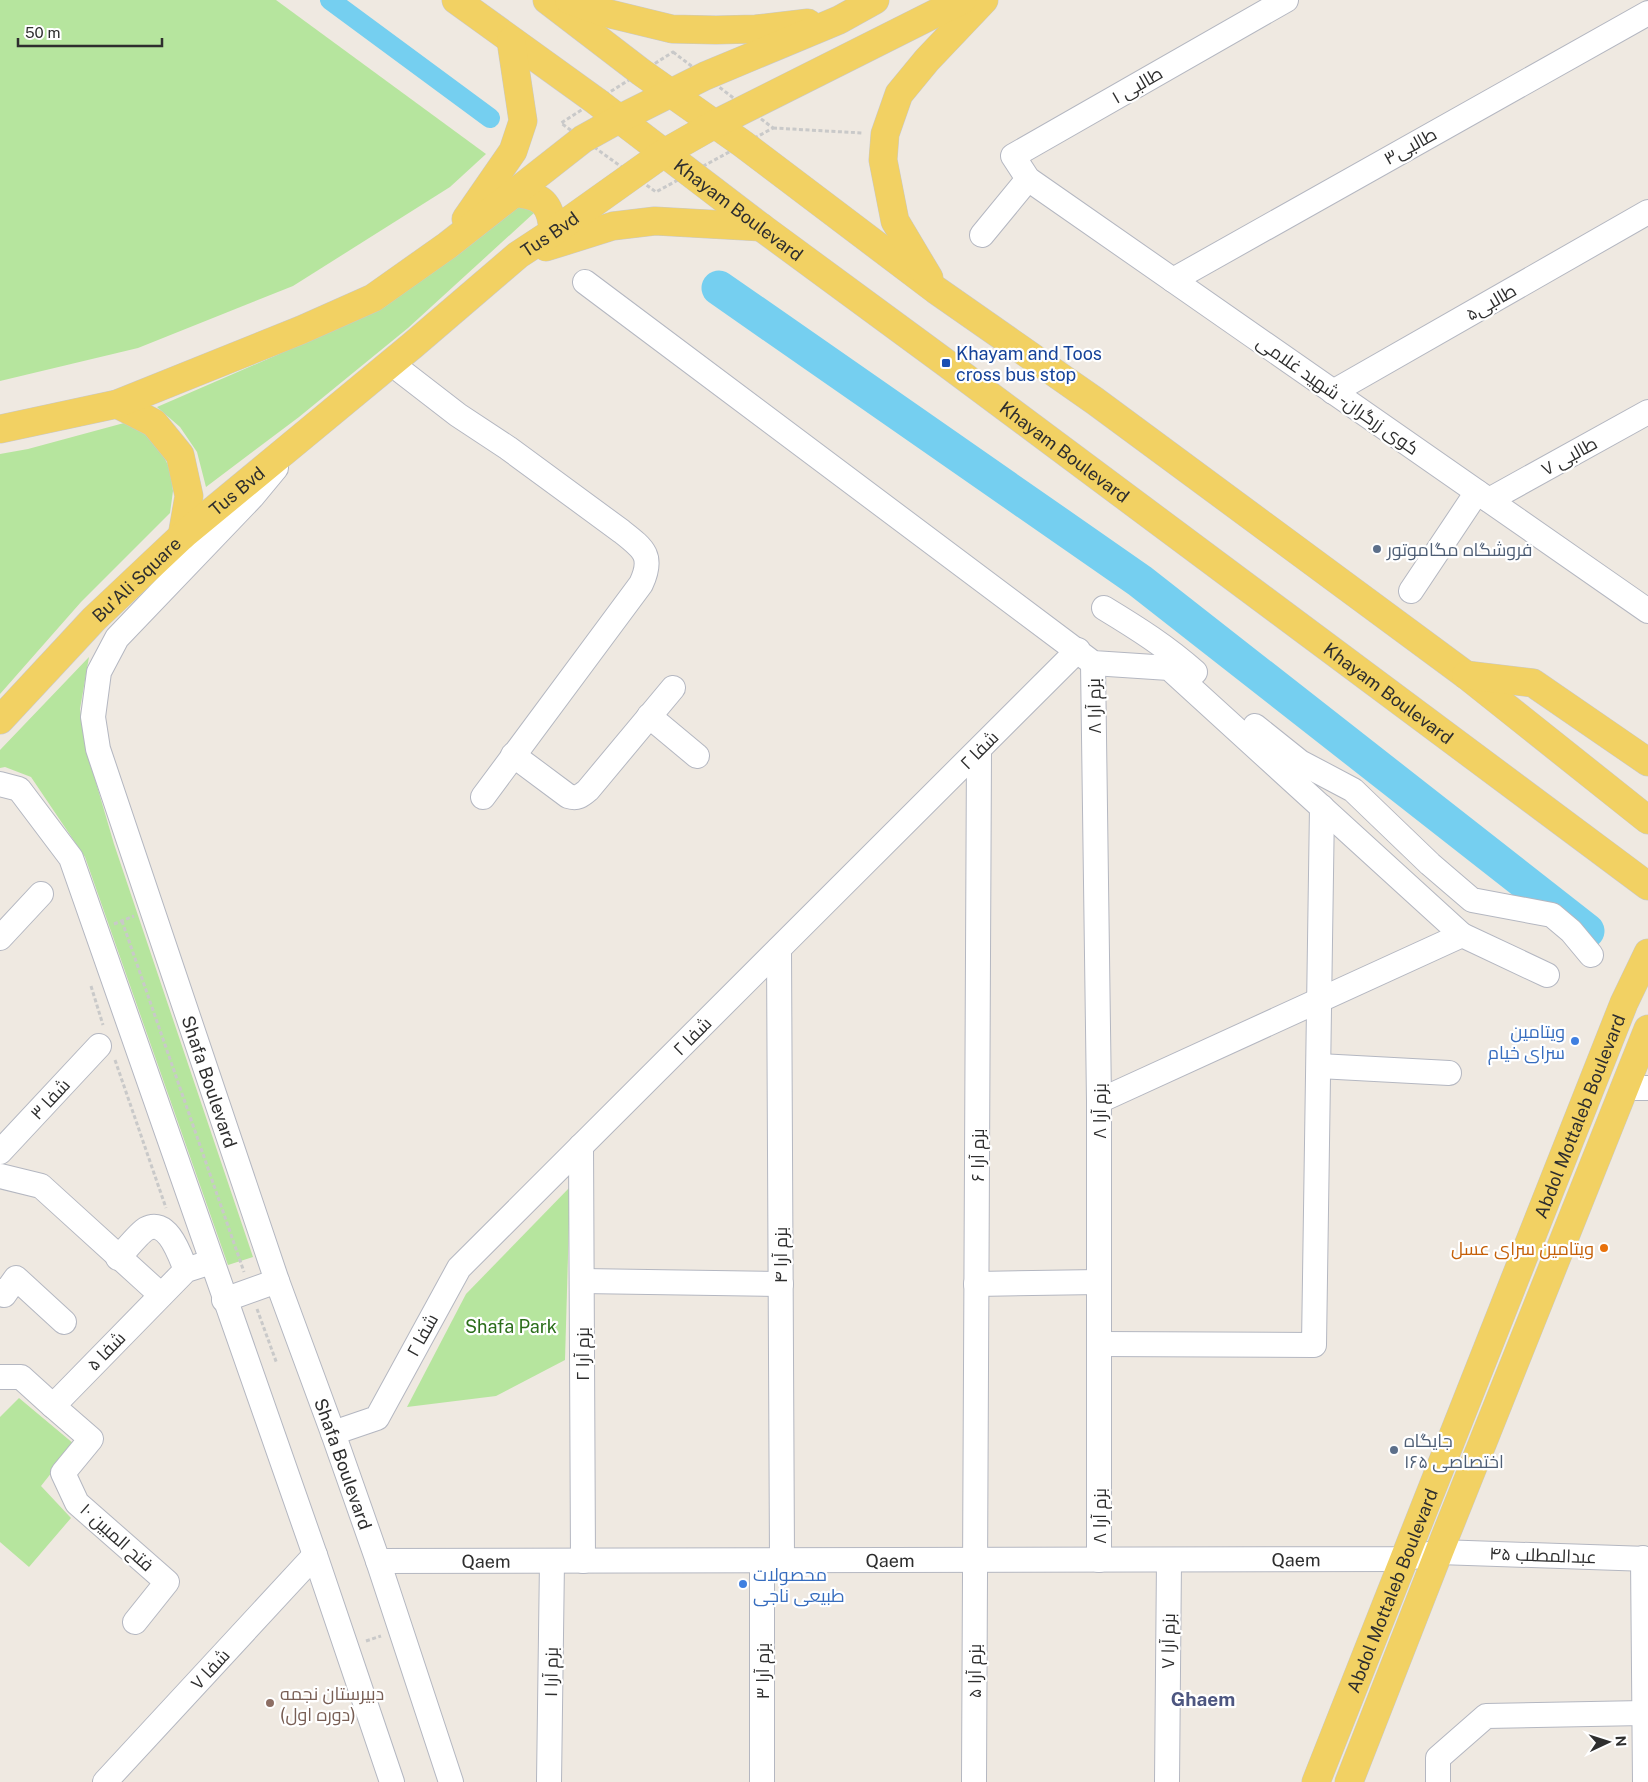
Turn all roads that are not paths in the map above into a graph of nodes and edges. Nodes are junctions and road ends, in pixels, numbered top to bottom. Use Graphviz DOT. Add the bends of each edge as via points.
graph roads {
  1 [pos="456,0"];
  2 [pos="547,0"];
  3 [pos="569,0"];
  4 [pos="875,0"];
  5 [pos="962,0"];
  6 [pos="984,0"];
  7 [pos="1286,0"];
  8 [pos="1648,13"];
  9 [pos="839,20"];
  10 [pos="512,41"];
  11 [pos="672,93"];
  12 [pos="619,119"];
  13 [pos="715,124"];
  14 [pos="664,153"];
  15 [pos="1028,179"];
  16 [pos="513,193"];
  17 [pos="1648,212"];
  18 [pos="761,227"];
  19 [pos="553,232"];
  20 [pos="982,235"];
  21 [pos="448,245"];
  22 [pos="518,255"];
  23 [pos="1173,280"];
  24 [pos="585,282"];
  25 [pos="936,290"];
  26 [pos="392,364"];
  27 [pos="1333,392"];
  28 [pos="117,404"];
  29 [pos="1648,412"];
  30 [pos="0,429"];
  31 [pos="302,437"];
  32 [pos="1483,496"];
  33 [pos="182,536"];
  34 [pos="1411,591"];
  35 [pos="1104,608"];
  36 [pos="1648,611"];
  37 [pos="1086,656"];
  38 [pos="1466,675"];
  39 [pos="674,688"];
  40 [pos="650,716"];
  41 [pos="0,720"];
  42 [pos="979,750"];
  43 [pos="513,756"];
  44 [pos="697,756"];
  45 [pos="1648,762"];
  46 [pos="0,784"];
  47 [pos="483,797"];
  48 [pos="1322,807"];
  49 [pos="1648,820"];
  50 [pos="1648,886"];
  51 [pos="41,894"];
  52 [pos="1462,935"];
  53 [pos="0,938"];
  54 [pos="779,950"];
  55 [pos="1648,953"];
  56 [pos="1591,955"];
  57 [pos="1547,975"];
  58 [pos="1320,1000"];
  59 [pos="1648,1030"];
  60 [pos="106,1044"];
  61 [pos="1319,1066"];
  62 [pos="1449,1073"];
  63 [pos="1636,1088"];
  64 [pos="1100,1101"];
  65 [pos="581,1146"];
  66 [pos="0,1152"];
  67 [pos="0,1176"];
  68 [pos="118,1258"];
  69 [pos="211,1262"];
  70 [pos="186,1270"];
  71 [pos="277,1281"];
  72 [pos="582,1281"];
  73 [pos="1099,1282"];
  74 [pos="781,1284"];
  75 [pos="976,1284"];
  76 [pos="0,1291"];
  77 [pos="161,1295"];
  78 [pos="224,1300"];
  79 [pos="64,1322"];
  80 [pos="1099,1344"];
  81 [pos="0,1378"];
  82 [pos="53,1406"];
  83 [pos="333,1433"];
  84 [pos="1439,1552"];
  85 [pos="315,1555"];
  86 [pos="1403,1558"];
  87 [pos="1645,1558"];
  88 [pos="772,1560"];
  89 [pos="975,1560"];
  90 [pos="1098,1560"];
  91 [pos="1169,1560"];
  92 [pos="378,1561"];
  93 [pos="552,1561"];
  94 [pos="583,1561"];
  95 [pos="135,1622"];
  96 [pos="1644,1713"];
  97 [pos="105,1782"];
  98 [pos="392,1782"];
  99 [pos="451,1782"];
  100 [pos="549,1782"];
  101 [pos="762,1782"];
  102 [pos="974,1782"];
  103 [pos="1167,1782"];
  104 [pos="1316,1782"];
  105 [pos="1349,1782"];
  106 [pos="1438,1782"];
  107 [pos="1645,1782"];
  1 -- 10 [label="main road, Khayam Boulevard"];
  2 -- 11 [label="main road"];
  3 -- 9 [label="main road" via="672,29 756,29"];
  4 -- 9 [label="main road"];
  5 -- 13 [label="main road, Tus Bvd"];
  6 -- 25 [label="main road" via="927,60 900,94 885,134 883,160 895,221"];
  7 -- 15 [label="street, طالبی ۱" via="1012,156"];
  8 -- 23 [label="street, طالبی۳"];
  9 -- 11 [label="main road"];
  10 -- 12 [label="main road, Khayam Boulevard"];
  10 -- 21 [label="main road" via="522,121 518,136 513,151"];
  11 -- 12 [label="main road"];
  11 -- 13 [label="main road"];
  12 -- 14 [label="main road, Khayam Boulevard"];
  12 -- 16 [label="main road" via="582,139"];
  13 -- 14 [label="main road, Tus Bvd"];
  13 -- 25 [label="main road"];
  14 -- 18 [label="main road, Khayam Boulevard"];
  14 -- 19 [label="main road, Tus Bvd"];
  15 -- 20 [label="street"];
  15 -- 23 [label="street, کوی زرگران - شهید غلامی"];
  16 -- 19 [label="main road" via="529,194 543,202 552,216"];
  16 -- 21 [label="main road"];
  17 -- 27 [label="street, طالبی۵"];
  18 -- 22 [label="main road" via="655,220 613,226"];
  18 -- 50 [label="main road, Khayam Boulevard"];
  19 -- 22 [label="main road, Tus Bvd"];
  21 -- 28 [label="main road" via="373,298"];
  22 -- 26 [label="main road, Tus Bvd"];
  23 -- 27 [label="street, کوی زرگران - شهید غلامی"];
  24 -- 37 [label="street"];
  25 -- 38 [label="main road" via="1095,401"];
  26 -- 31 [label="main road, Tus Bvd"];
  26 -- 43 [label="street" via="622,532 646,555 647,570 641,584"];
  27 -- 32 [label="street, کوی زرگران - شهید غلامی"];
  28 -- 30 [label="main road"];
  28 -- 33 [label="main road, Bu'Ali Square" via="154,423 180,455 190,496"];
  29 -- 32 [label="street, طالبی ۷"];
  31 -- 33 [label="main road, Tus Bvd"];
  31 -- 71 [label="street, Shafa Boulevard" via="252,497 117,638 100,672 93,717 98,749"];
  32 -- 34 [label="street"];
  32 -- 36 [label="street, کوی زرگران - شهید غلامی"];
  33 -- 41 [label="main road, Bu'Ali Square" via="94,619"];
  35 -- 56 [label="street" via="1176,655 1300,762 1353,790 1472,900 1552,915"];
  37 -- 42 [label="street, شفا ۲"];
  37 -- 48 [label="street" via="1169,668"];
  37 -- 64 [label="street, بزم آرا ۸"];
  38 -- 45 [label="main road" via="1533,683"];
  38 -- 49 [label="main road"];
  39 -- 40 [label="street"];
  40 -- 43 [label="street" via="588,790 575,798"];
  40 -- 44 [label="street"];
  42 -- 54 [label="street, شفا ۲"];
  42 -- 75 [label="street, بزم آرا ۶"];
  43 -- 47 [label="street"];
  46 -- 69 [label="street" via="19,789 70,858"];
  48 -- 52 [label="street"];
  48 -- 58 [label="street"];
  51 -- 53 [label="street"];
  52 -- 57 [label="street"];
  52 -- 58 [label="street"];
  54 -- 65 [label="street, شفا ۲"];
  54 -- 74 [label="street, بزم آرا ۴"];
  55 -- 86 [label="main road, Abdol Mottaleb Boulevard" via="1624,1003"];
  58 -- 61 [label="street"];
  58 -- 64 [label="street"];
  59 -- 63 [label="main road, Abdol Mottaleb Boulevard"];
  60 -- 66 [label="street, شفا ۳"];
  61 -- 62 [label="street"];
  61 -- 80 [label="street" via="1314,1345"];
  63 -- 84 [label="main road, Abdol Mottaleb Boulevard"];
  64 -- 73 [label="street, بزم آرا ۸"];
  65 -- 72 [label="street, بزم آرا ۲"];
  65 -- 83 [label="street, شفا ۲" via="459,1268 377,1418"];
  67 -- 68 [label="street" via="41,1186"];
  68 -- 70 [label="street" via="146,1229 156,1227 173,1240"];
  68 -- 77 [label="street"];
  69 -- 70 [label="street, شفا ۵"];
  69 -- 78 [label="street"];
  70 -- 77 [label="street, شفا ۵"];
  71 -- 78 [label="street"];
  71 -- 83 [label="street, Shafa Boulevard"];
  72 -- 74 [label="street"];
  72 -- 94 [label="street, بزم آرا ۲"];
  73 -- 75 [label="street"];
  73 -- 80 [label="street, بزم آرا ۸"];
  74 -- 88 [label="street, بزم آرا ۴"];
  75 -- 89 [label="street, بزم آرا ۶"];
  76 -- 79 [label="street" via="4,1295 16,1278"];
  77 -- 82 [label="street, شفا ۵"];
  78 -- 85 [label="street"];
  80 -- 90 [label="street, بزم آرا ۸"];
  81 -- 82 [label="street" via="21,1377"];
  82 -- 95 [label="street, فتح المبین ۱۰" via="91,1439 64,1473 78,1503 167,1582"];
  83 -- 92 [label="street, Shafa Boulevard"];
  84 -- 86 [label="street, عبدالمطلب ۴۵"];
  84 -- 87 [label="street, عبدالمطلب ۴۵"];
  84 -- 105 [label="main road, Abdol Mottaleb Boulevard"];
  85 -- 97 [label="street, شفا ۷"];
  85 -- 98 [label="street"];
  86 -- 91 [label="street, Qaem"];
  86 -- 104 [label="main road, Abdol Mottaleb Boulevard"];
  87 -- 96 [label="street"];
  88 -- 89 [label="street, Qaem"];
  88 -- 94 [label="street, Qaem"];
  88 -- 101 [label="street, بزم آرا ۳"];
  89 -- 90 [label="street, Qaem"];
  89 -- 102 [label="street, بزم آرا ۵"];
  90 -- 91 [label="street, Qaem"];
  91 -- 103 [label="street, بزم آرا ۷"];
  92 -- 93 [label="street, Qaem"];
  92 -- 99 [label="street, Shafa Boulevard"];
  93 -- 94 [label="street, Qaem"];
  93 -- 100 [label="street, بزم آرا ۱"];
  96 -- 106 [label="street" via="1486,1716 1438,1758"];
  96 -- 107 [label="street"];
}
